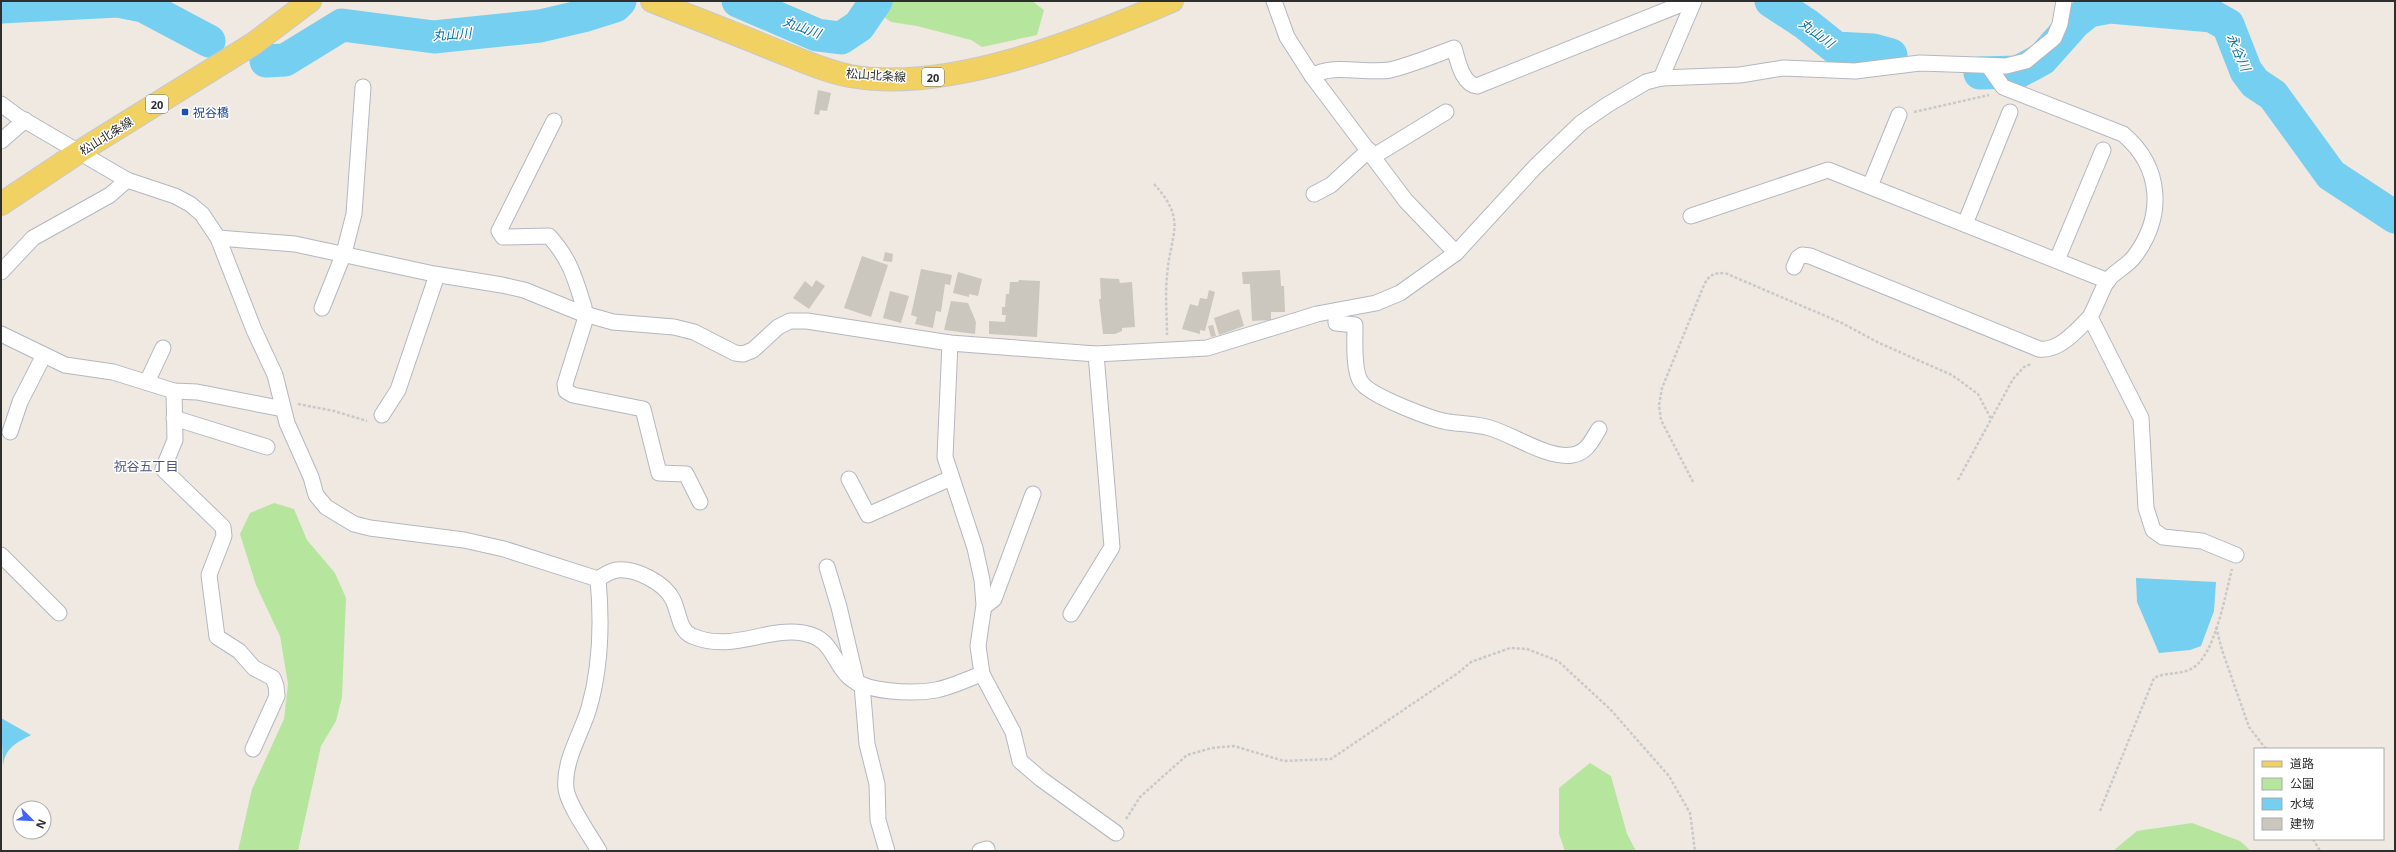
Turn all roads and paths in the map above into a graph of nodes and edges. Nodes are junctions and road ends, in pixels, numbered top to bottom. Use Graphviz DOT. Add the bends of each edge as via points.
graph roads {
  1 [pos="310,1"];
  2 [pos="652,1"];
  3 [pos="1172,1"];
  4 [pos="1274,1"];
  5 [pos="1689,1"];
  6 [pos="1694,1"];
  7 [pos="2064,1"];
  8 [pos="1989,67"];
  9 [pos="1312,76"];
  10 [pos="1661,78"];
  11 [pos="363,87"];
  12 [pos="2004,87"];
  13 [pos="1,104"];
  14 [pos="1446,112"];
  15 [pos="2010,112"];
  16 [pos="1899,115"];
  17 [pos="24,120"];
  18 [pos="554,121"];
  19 [pos="1,141"];
  20 [pos="2103,150"];
  21 [pos="79,152"];
  22 [pos="1372,153"];
  23 [pos="128,180"];
  24 [pos="1154,184"];
  25 [pos="1870,186"];
  26 [pos="1314,194"];
  27 [pos="1,204"];
  28 [pos="1692,216"];
  29 [pos="1965,224"];
  30 [pos="218,238"];
  31 [pos="344,253"];
  32 [pos="1456,253"];
  33 [pos="2057,260"];
  34 [pos="1794,267"];
  35 [pos="1,272"];
  36 [pos="437,275"];
  37 [pos="2108,281"];
  38 [pos="322,308"];
  39 [pos="1336,311"];
  40 [pos="584,314"];
  41 [pos="2090,317"];
  42 [pos="1,334"];
  43 [pos="950,343"];
  44 [pos="163,348"];
  45 [pos="1167,350"];
  46 [pos="2044,350"];
  47 [pos="1096,354"];
  48 [pos="44,355"];
  49 [pos="147,382"];
  50 [pos="174,391"];
  51 [pos="283,406"];
  52 [pos="382,415"];
  53 [pos="174,418"];
  54 [pos="1991,419"];
  55 [pos="1600,429"];
  56 [pos="10,432"];
  57 [pos="267,447"];
  58 [pos="951,478"];
  59 [pos="849,479"];
  60 [pos="1958,480"];
  61 [pos="1693,482"];
  62 [pos="1033,494"];
  63 [pos="700,502"];
  64 [pos="1,555"];
  65 [pos="2236,555"];
  66 [pos="827,567"];
  67 [pos="598,579"];
  68 [pos="984,608"];
  69 [pos="59,613"];
  70 [pos="1071,614"];
  71 [pos="2216,626"];
  72 [pos="982,674"];
  73 [pos="859,684"];
  74 [pos="2265,748"];
  75 [pos="253,749"];
  76 [pos="2100,811"];
  77 [pos="1116,833"];
  78 [pos="2314,840"];
  79 [pos="599,851"];
  80 [pos="887,851"];
  81 [pos="1696,851"];
  82 [pos="2320,851"];
  1 -- 21 [label="main road, 松山北条線 / 20" via="253,44"];
  2 -- 3 [label="main road, 松山北条線 / 20" via="843,74 892,78 942,76 990,66 1097,33"];
  4 -- 9 [label="street" via="1287,37"];
  5 -- 9 [label="street" via="1477,86 1468,82 1462,73 1454,48 1388,70 1357,72 1325,69"];
  6 -- 10 [label="street"];
  7 -- 8 [label="street" via="2060,24 2054,38 2041,51 2026,61"];
  8 -- 10 [label="street" via="1920,63 1855,71 1783,68 1740,75"];
  8 -- 12 [label="street"];
  9 -- 22 [label="street"];
  10 -- 32 [label="street" via="1630,90 1581,124 1536,166"];
  11 -- 31 [label="street" via="354,214"];
  12 -- 16 [label="path" via="1988,96"];
  12 -- 37 [label="street" via="2123,134 2144,156 2151,171 2156,202 2149,230 2133,259"];
  13 -- 17 [label="street"];
  14 -- 22 [label="street"];
  15 -- 29 [label="street"];
  16 -- 25 [label="street"];
  17 -- 19 [label="street"];
  17 -- 21 [label="street"];
  18 -- 40 [label="street" via="499,231 503,237 549,236 560,248 573,270"];
  20 -- 33 [label="street"];
  21 -- 23 [label="street"];
  21 -- 27 [label="main road, 松山北条線 / 20"];
  22 -- 26 [label="street"];
  22 -- 32 [label="street" via="1406,201"];
  23 -- 30 [label="street" via="175,196 190,204 202,214"];
  23 -- 35 [label="street" via="110,195 33,238"];
  24 -- 45 [label="path" via="1168,199 1174,214 1176,233 1167,276"];
  25 -- 28 [label="street" via="1828,170"];
  25 -- 29 [label="street"];
  29 -- 33 [label="street"];
  30 -- 31 [label="street" via="295,244"];
  30 -- 51 [label="street" via="275,376"];
  31 -- 36 [label="street"];
  31 -- 38 [label="street"];
  32 -- 39 [label="street" via="1400,293 1376,303"];
  33 -- 37 [label="street"];
  34 -- 46 [label="street" via="1802,255 1810,256"];
  36 -- 40 [label="street" via="524,290"];
  36 -- 52 [label="street" via="398,390"];
  37 -- 41 [label="street"];
  39 -- 45 [label="street" via="1317,314 1207,348"];
  39 -- 55 [label="street" via="1336,323 1355,325 1357,373 1361,382 1372,391 1417,412 1446,422 1488,427 1554,455 1572,455 1584,451"];
  40 -- 43 [label="street" via="612,322 667,326 694,332 734,353 743,354 753,350 778,327 790,321 806,320"];
  40 -- 63 [label="street" via="565,384 566,391 573,395 643,409 658,473 686,474"];
  41 -- 46 [label="street" via="2067,340"];
  41 -- 65 [label="street" via="2141,418 2146,508 2153,530 2163,537 2202,541"];
  42 -- 48 [label="street"];
  43 -- 47 [label="street"];
  43 -- 58 [label="street" via="945,457"];
  44 -- 49 [label="street"];
  45 -- 47 [label="street"];
  46 -- 54 [label="path" via="2042,357 2024,367 2012,379"];
  47 -- 70 [label="street" via="1112,548"];
  48 -- 49 [label="street" via="65,365 113,372"];
  48 -- 56 [label="street" via="20,402"];
  49 -- 50 [label="street"];
  50 -- 51 [label="street" via="197,392"];
  50 -- 53 [label="street"];
  51 -- 52 [label="path" via="334,411 375,424"];
  51 -- 67 [label="street" via="287,423 311,477 316,495 338,516 370,528 464,540 504,549"];
  53 -- 57 [label="street"];
  53 -- 75 [label="street" via="174,440 163,469 223,527 224,536 209,575 217,637 239,650 254,668 273,678 276,686 277,696"];
  54 -- 60 [label="path"];
  54 -- 61 [label="path" via="1978,394 1952,375 1842,323 1725,273 1715,273 1708,276 1704,285 1662,388 1659,405 1661,420"];
  58 -- 59 [label="street" via="868,515"];
  58 -- 68 [label="street" via="975,548 982,580"];
  62 -- 68 [label="street" via="994,600"];
  64 -- 69 [label="street"];
  65 -- 71 [label="path"];
  66 -- 73 [label="street"];
  67 -- 73 [label="street" via="618,570 650,578 673,599 682,626 690,636 702,640 742,642 790,632 822,640 832,650 846,675"];
  67 -- 79 [label="street" via="600,634 595,680 589,709 569,762 566,791"];
  68 -- 72 [label="street" via="978,646"];
  71 -- 74 [label="path" via="2249,727"];
  71 -- 76 [label="path" via="2207,653 2198,665 2184,673 2163,673 2154,678"];
  72 -- 73 [label="street" via="956,684 920,692 869,688"];
  72 -- 77 [label="street" via="1013,732 1020,761"];
  73 -- 80 [label="street" via="867,744 876,784 878,820"];
  77 -- 81 [label="path" via="1140,797 1187,755 1212,748 1234,746 1284,761 1331,759 1471,662 1510,648 1527,649 1558,662 1610,709 1669,776 1690,813"];
  78 -- 82 [label="path"];
}
